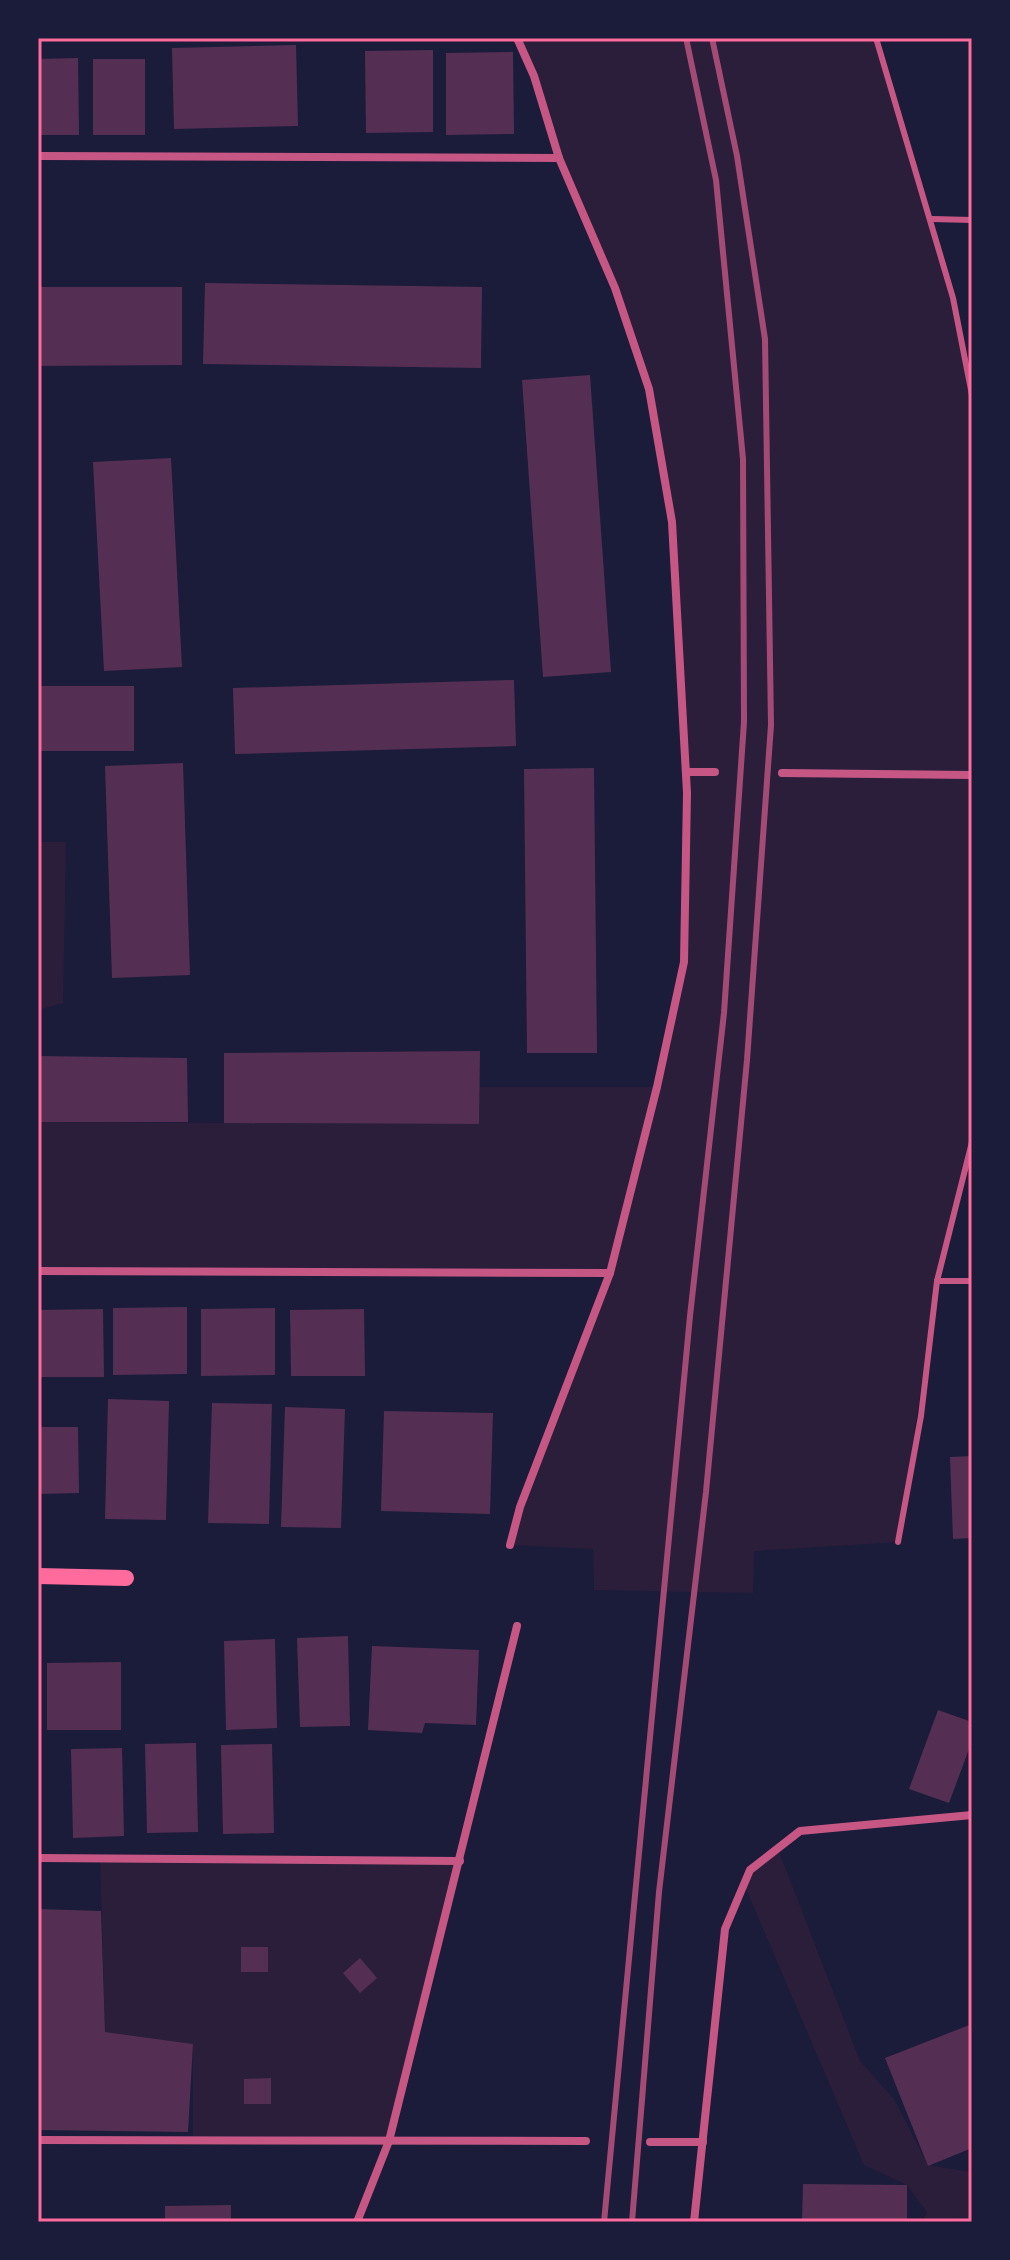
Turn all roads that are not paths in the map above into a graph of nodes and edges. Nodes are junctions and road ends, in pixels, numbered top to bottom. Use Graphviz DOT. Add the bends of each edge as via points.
graph roads {
  1 [pos="517,38"];
  2 [pos="876,38"];
  3 [pos="38,156"];
  4 [pos="559,158"];
  5 [pos="932,219"];
  6 [pos="972,220"];
  7 [pos="972,395"];
  8 [pos="686,772"];
  9 [pos="715,772"];
  10 [pos="782,773"];
  11 [pos="972,775"];
  12 [pos="972,1142"];
  13 [pos="38,1271"];
  14 [pos="610,1273"];
  15 [pos="937,1281"];
  16 [pos="972,1281"];
  17 [pos="898,1542"];
  18 [pos="510,1545"];
  19 [pos="38,1576"];
  20 [pos="126,1578"];
  21 [pos="517,1626"];
  22 [pos="972,1815"];
  23 [pos="38,1858"];
  24 [pos="460,1861"];
  25 [pos="38,2140"];
  26 [pos="389,2141"];
  27 [pos="586,2141"];
  28 [pos="650,2142"];
  29 [pos="703,2142"];
  30 [pos="357,2222"];
  31 [pos="694,2222"];
  1 -- 4 [label="street"];
  2 -- 5 [label="lane"];
  3 -- 4 [label="street"];
  4 -- 8 [label="street" via="615,288 649,389 672,522"];
  5 -- 6 [label="lane"];
  5 -- 7 [label="lane"];
  8 -- 9 [label="street"];
  8 -- 14 [label="street" via="684,962"];
  10 -- 11 [label="street"];
  12 -- 15 [label="lane"];
  13 -- 14 [label="street"];
  14 -- 18 [label="street"];
  15 -- 16 [label="lane"];
  15 -- 17 [label="lane" via="921,1416"];
  19 -- 20 [label="main road"];
  21 -- 24 [label="street"];
  22 -- 29 [label="street" via="800,1831 750,1870 725,1929"];
  23 -- 24 [label="street"];
  24 -- 26 [label="street"];
  25 -- 26 [label="street"];
  26 -- 27 [label="street"];
  26 -- 30 [label="street"];
  28 -- 29 [label="street"];
  29 -- 31 [label="street"];
}
